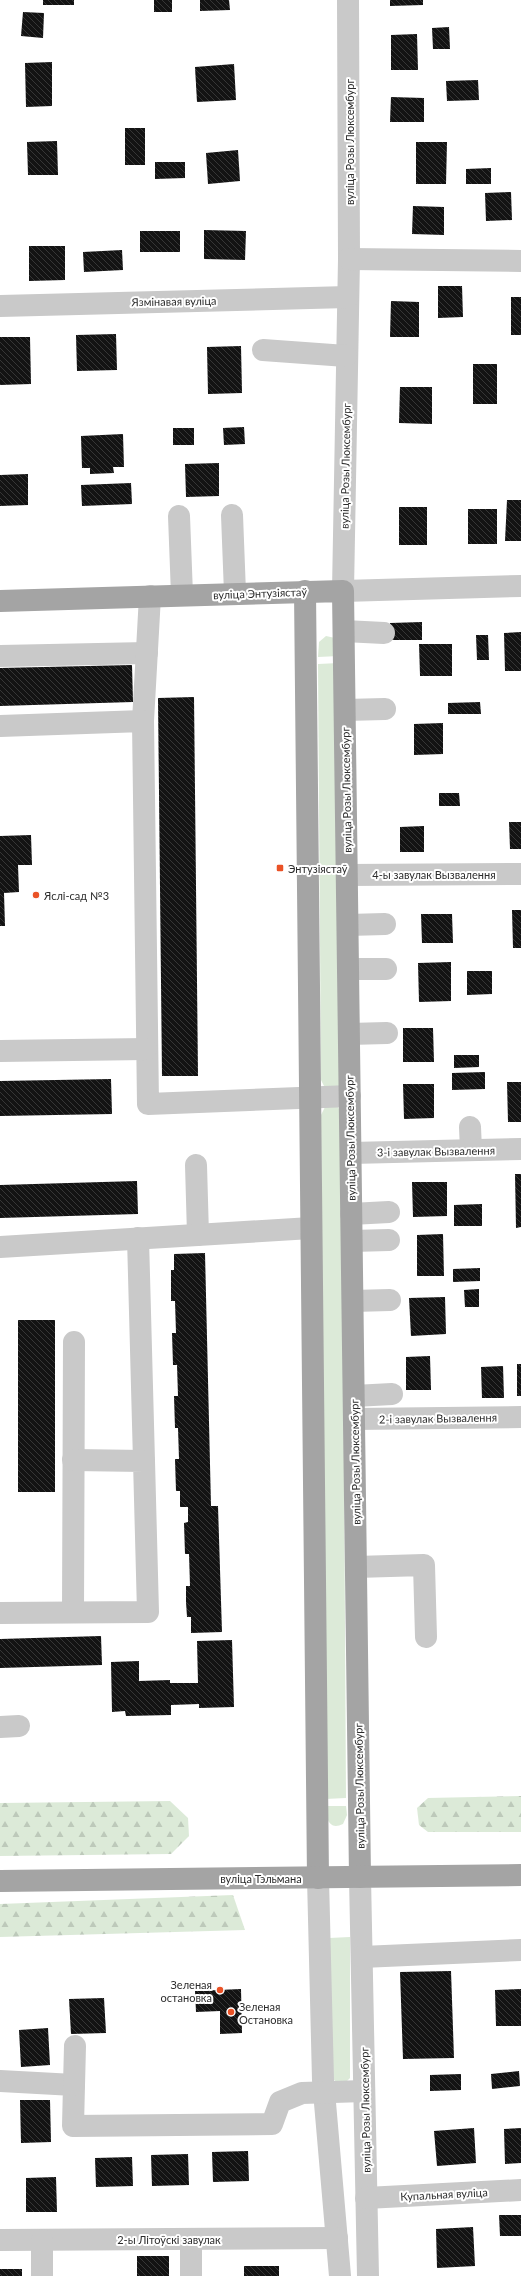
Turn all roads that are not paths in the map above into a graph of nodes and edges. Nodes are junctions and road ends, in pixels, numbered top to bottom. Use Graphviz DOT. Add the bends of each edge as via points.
graph roads {
  1 [pos="348,0"];
  2 [pos="349,259"];
  3 [pos="521,261"];
  4 [pos="348,297"];
  5 [pos="0,306"];
  6 [pos="263,350"];
  7 [pos="346,356"];
  8 [pos="232,514"];
  9 [pos="179,516"];
  10 [pos="521,586"];
  11 [pos="343,590"];
  12 [pos="305,591"];
  13 [pos="235,593"];
  14 [pos="182,595"];
  15 [pos="150,596"];
  16 [pos="0,601"];
  17 [pos="344,631"];
  18 [pos="384,633"];
  19 [pos="147,653"];
  20 [pos="0,656"];
  21 [pos="385,709"];
  22 [pos="345,710"];
  23 [pos="143,722"];
  24 [pos="0,726"];
  25 [pos="521,874"];
  26 [pos="347,875"];
  27 [pos="385,924"];
  28 [pos="348,925"];
  29 [pos="348,969"];
  30 [pos="386,969"];
  31 [pos="386,1033"];
  32 [pos="349,1034"];
  33 [pos="146,1049"];
  34 [pos="0,1051"];
  35 [pos="310,1096"];
  36 [pos="350,1096"];
  37 [pos="470,1127"];
  38 [pos="521,1149"];
  39 [pos="471,1150"];
  40 [pos="351,1153"];
  41 [pos="196,1165"];
  42 [pos="389,1212"];
  43 [pos="351,1214"];
  44 [pos="311,1228"];
  45 [pos="198,1235"];
  46 [pos="138,1238"];
  47 [pos="352,1240"];
  48 [pos="389,1240"];
  49 [pos="0,1247"];
  50 [pos="390,1300"];
  51 [pos="353,1301"];
  52 [pos="74,1342"];
  53 [pos="392,1394"];
  54 [pos="354,1396"];
  55 [pos="521,1417"];
  56 [pos="354,1419"];
  57 [pos="73,1460"];
  58 [pos="144,1461"];
  59 [pos="356,1566"];
  60 [pos="73,1612"];
  61 [pos="0,1613"];
  62 [pos="426,1637"];
  63 [pos="521,1875"];
  64 [pos="360,1877"];
  65 [pos="318,1878"];
  66 [pos="0,1881"];
  67 [pos="521,1950"];
  68 [pos="362,1957"];
  69 [pos="75,2046"];
  70 [pos="0,2081"];
  71 [pos="74,2085"];
  72 [pos="364,2090"];
  73 [pos="326,2092"];
  74 [pos="521,2190"];
  75 [pos="366,2198"];
  76 [pos="337,2238"];
  77 [pos="191,2239"];
  78 [pos="0,2240"];
  79 [pos="42,2240"];
  80 [pos="42,2276"];
  81 [pos="191,2276"];
  82 [pos="340,2276"];
  83 [pos="368,2276"];
  1 -- 2 [label="street, вуліца Розы Люксембург"];
  2 -- 3 [label="street"];
  2 -- 4 [label="street, вуліца Розы Люксембург"];
  4 -- 5 [label="street, Язмінавая вуліца" via="100,310"];
  4 -- 7 [label="street, вуліца Розы Люксембург"];
  6 -- 7 [label="street"];
  7 -- 11 [label="street, вуліца Розы Люксембург"];
  8 -- 13 [label="street"];
  9 -- 14 [label="street"];
  10 -- 11 [label="street, вуліца Энтузіястаў"];
  11 -- 12 [label="main road, вуліца Энтузіястаў"];
  11 -- 17 [label="main road, вуліца Розы Люксембург"];
  12 -- 13 [label="main road, вуліца Энтузіястаў"];
  12 -- 35 [label="main road"];
  13 -- 14 [label="main road, вуліца Энтузіястаў"];
  14 -- 15 [label="main road, вуліца Энтузіястаў"];
  15 -- 16 [label="main road, вуліца Энтузіястаў"];
  15 -- 19 [label="street"];
  17 -- 18 [label="street"];
  17 -- 22 [label="main road, вуліца Розы Люксембург"];
  19 -- 20 [label="street"];
  19 -- 23 [label="street"];
  21 -- 22 [label="street"];
  22 -- 26 [label="main road, вуліца Розы Люксембург"];
  23 -- 24 [label="street"];
  23 -- 33 [label="street"];
  25 -- 26 [label="street, 4-ы завулак Вызвалення"];
  26 -- 28 [label="main road, вуліца Розы Люксембург"];
  27 -- 28 [label="street"];
  28 -- 29 [label="main road, вуліца Розы Люксембург"];
  29 -- 30 [label="street"];
  29 -- 32 [label="main road, вуліца Розы Люксембург"];
  31 -- 32 [label="street"];
  32 -- 36 [label="main road, вуліца Розы Люксембург"];
  33 -- 34 [label="street"];
  33 -- 35 [label="street" via="148,1104"];
  35 -- 36 [label="street"];
  35 -- 44 [label="main road"];
  36 -- 40 [label="main road, вуліца Розы Люксембург"];
  37 -- 39 [label="street"];
  38 -- 39 [label="street, 3-і завулак Вызвалення"];
  39 -- 40 [label="street, 3-і завулак Вызвалення"];
  40 -- 43 [label="main road, вуліца Розы Люксембург"];
  41 -- 45 [label="street"];
  42 -- 43 [label="street"];
  43 -- 47 [label="main road, вуліца Розы Люксембург"];
  44 -- 45 [label="street"];
  44 -- 65 [label="main road"];
  45 -- 46 [label="street"];
  46 -- 49 [label="street"];
  46 -- 58 [label="street"];
  47 -- 48 [label="street"];
  47 -- 51 [label="main road, вуліца Розы Люксембург"];
  50 -- 51 [label="street"];
  51 -- 54 [label="main road, вуліца Розы Люксембург"];
  52 -- 57 [label="street"];
  53 -- 54 [label="street"];
  54 -- 56 [label="main road, вуліца Розы Люксембург"];
  55 -- 56 [label="street, 2-і завулак Вызвалення"];
  56 -- 59 [label="main road, вуліца Розы Люксембург"];
  57 -- 58 [label="street"];
  57 -- 60 [label="street"];
  58 -- 60 [label="street" via="148,1612"];
  59 -- 62 [label="street" via="424,1565"];
  59 -- 64 [label="main road, вуліца Розы Люксембург"];
  60 -- 61 [label="street"];
  63 -- 64 [label="main road, вуліца Тэльмана"];
  64 -- 65 [label="main road, вуліца Тэльмана"];
  64 -- 68 [label="street, вуліца Розы Люксембург"];
  65 -- 66 [label="main road, вуліца Тэльмана"];
  65 -- 73 [label="street" via="323,2080"];
  67 -- 68 [label="street"];
  68 -- 72 [label="street, вуліца Розы Люксембург"];
  69 -- 71 [label="street"];
  70 -- 71 [label="street"];
  71 -- 73 [label="street" via="73,2126 272,2124 280,2102 302,2093"];
  72 -- 73 [label="street"];
  72 -- 75 [label="street, вуліца Розы Люксембург"];
  73 -- 76 [label="street"];
  74 -- 75 [label="street, Купальная вуліца"];
  75 -- 83 [label="street, вуліца Розы Люксембург"];
  76 -- 77 [label="street, 2-ы Літоўскі завулак"];
  76 -- 82 [label="street"];
  77 -- 79 [label="street, 2-ы Літоўскі завулак"];
  77 -- 81 [label="street"];
  78 -- 79 [label="street, 2-ы Літоўскі завулак"];
  79 -- 80 [label="street"];
}
